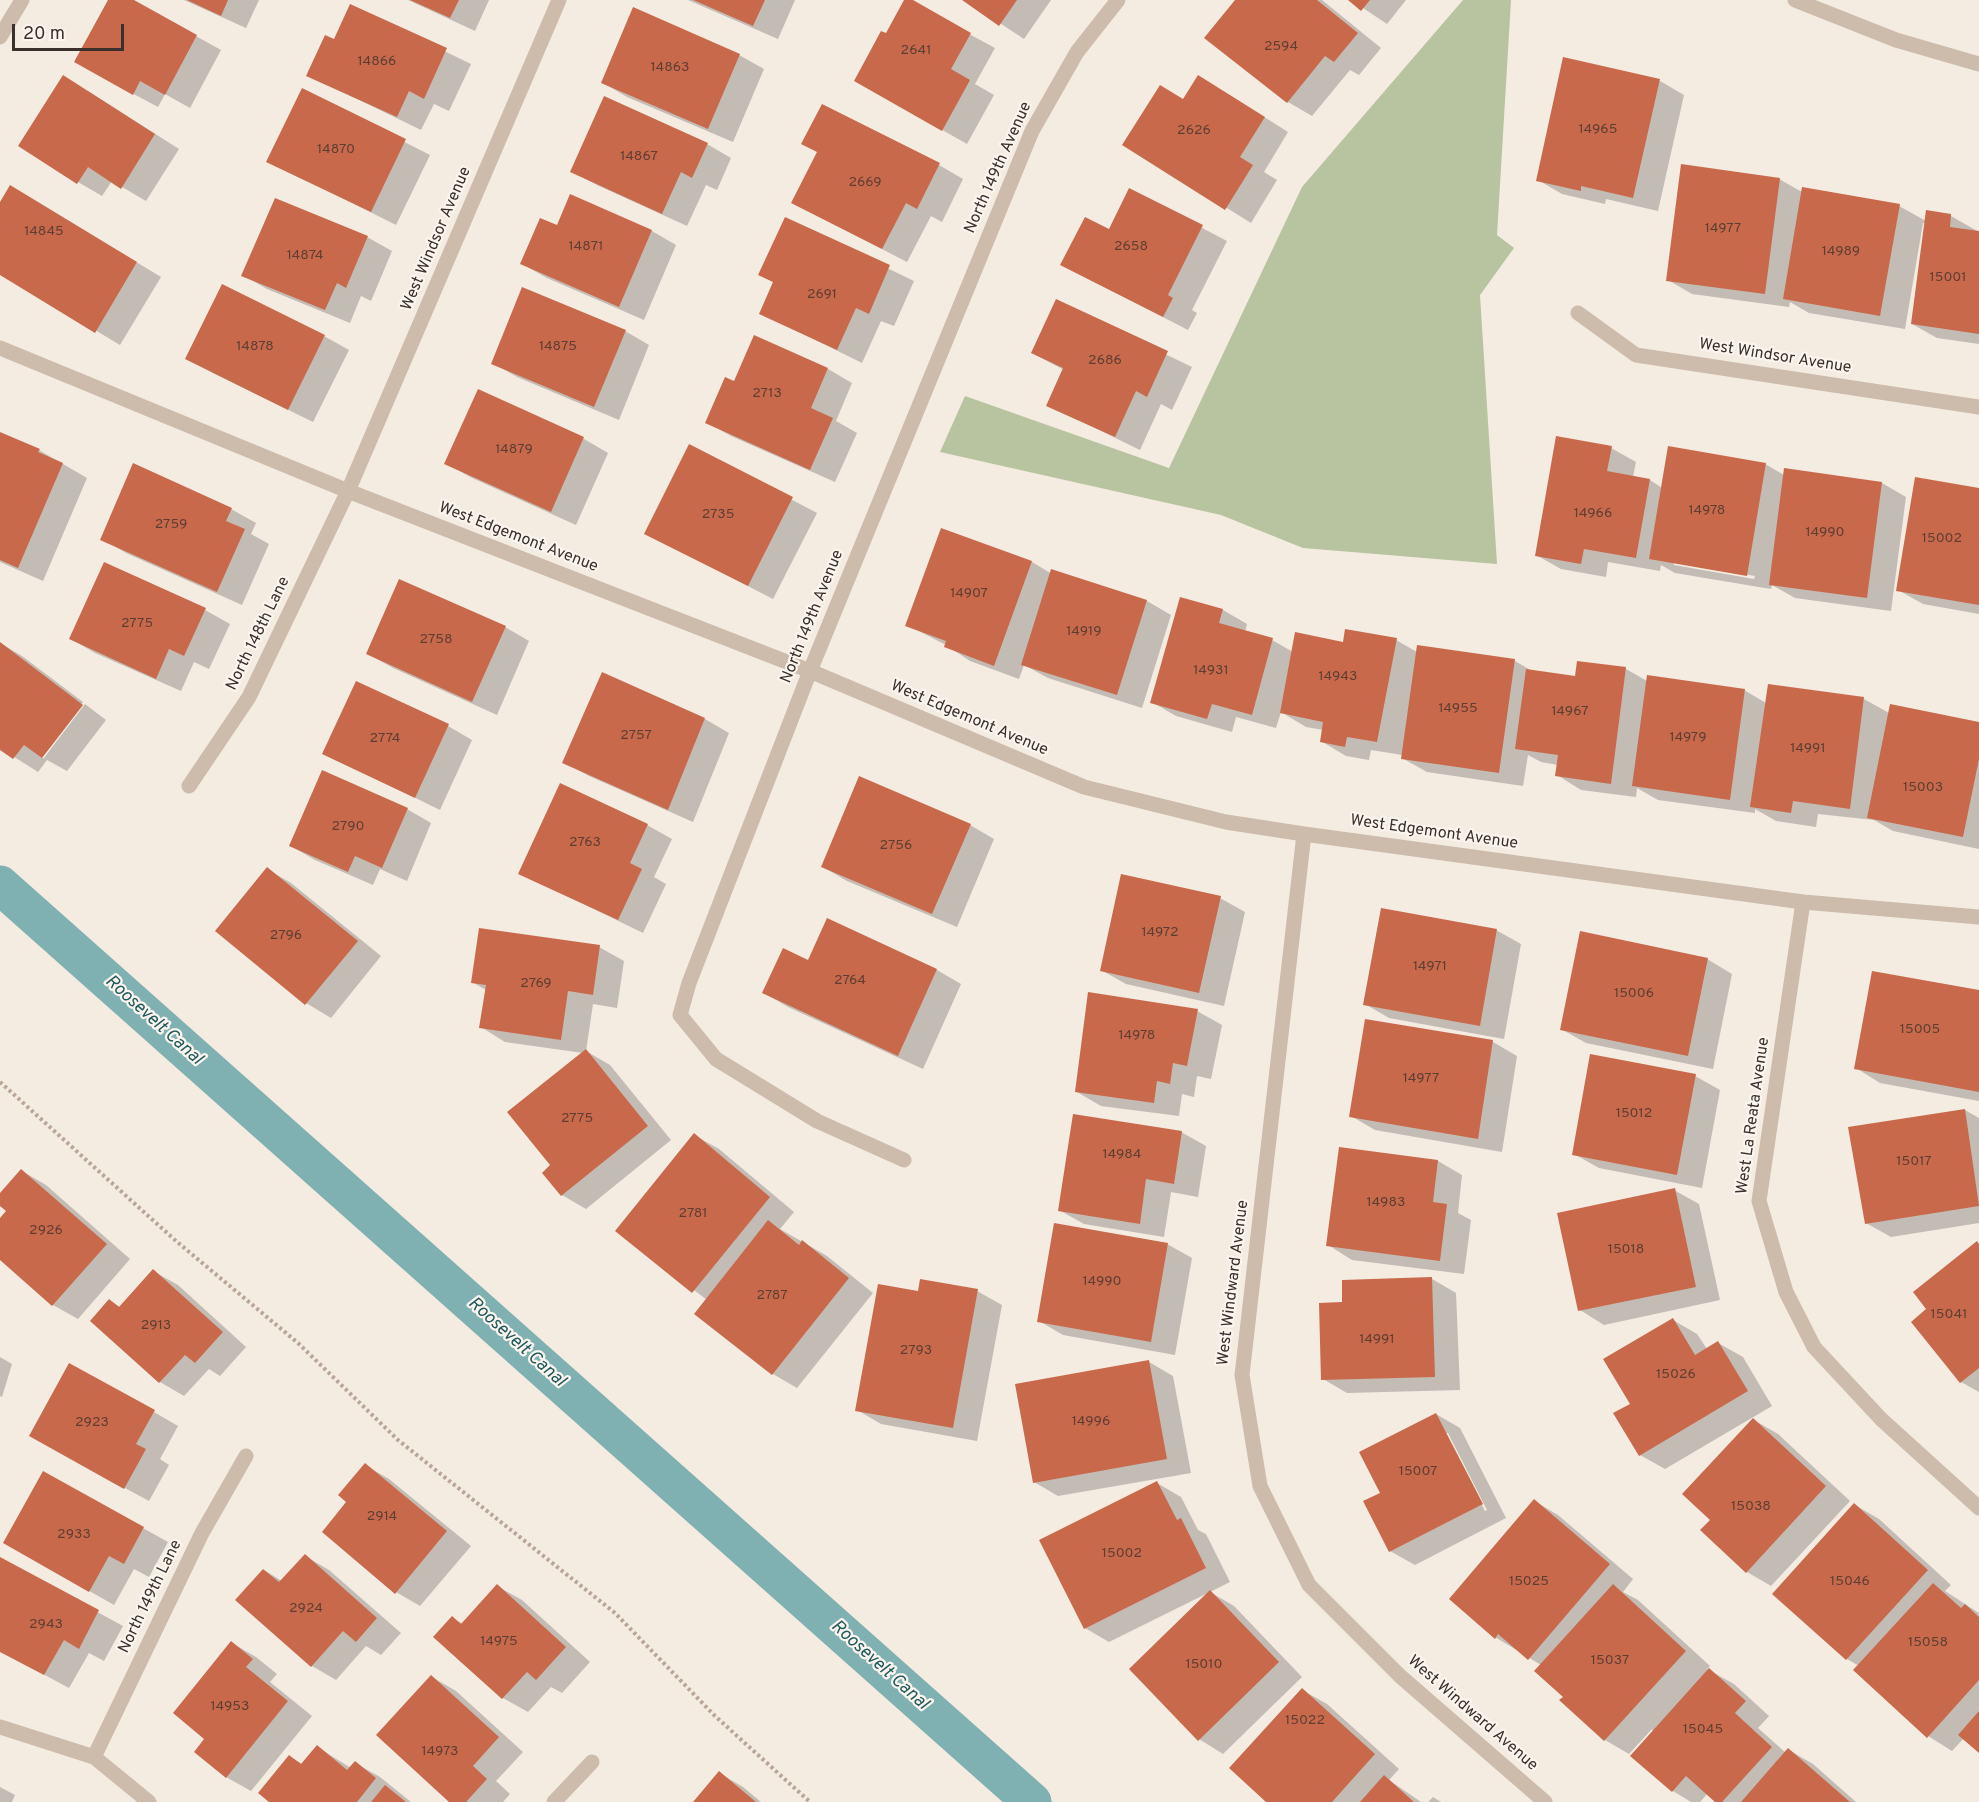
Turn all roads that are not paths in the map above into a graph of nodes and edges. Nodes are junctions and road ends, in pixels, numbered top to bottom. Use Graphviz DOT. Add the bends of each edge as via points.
graph roads {
  1 [pos="22,0"];
  2 [pos="559,0"];
  3 [pos="1118,0"];
  4 [pos="1795,0"];
  5 [pos="0,37"];
  6 [pos="1979,64"];
  7 [pos="1578,313"];
  8 [pos="0,348"];
  9 [pos="1979,406"];
  10 [pos="348,491"];
  11 [pos="810,671"];
  12 [pos="189,786"];
  13 [pos="1304,834"];
  14 [pos="1803,902"];
  15 [pos="1979,918"];
  16 [pos="904,1160"];
  17 [pos="246,1456"];
  18 [pos="1979,1508"];
  19 [pos="0,1727"];
  20 [pos="94,1757"];
  21 [pos="592,1762"];
  22 [pos="149,1802"];
  23 [pos="554,1802"];
  24 [pos="1545,1802"];
  1 -- 5 [label="street"];
  2 -- 10 [label="street, West Windsor Avenue"];
  3 -- 11 [label="street, North 149th Avenue" via="1077,52 1032,131"];
  4 -- 6 [label="street" via="1896,40"];
  7 -- 9 [label="street, West Windsor Avenue" via="1636,355"];
  8 -- 10 [label="street, West Edgemont Avenue"];
  10 -- 11 [label="street, West Edgemont Avenue"];
  10 -- 12 [label="street, North 148th Lane" via="249,697"];
  11 -- 13 [label="street, West Edgemont Avenue" via="1084,787 1226,822"];
  11 -- 16 [label="street, North 149th Avenue" via="689,983 680,1016 716,1059 817,1121"];
  13 -- 14 [label="street, West Edgemont Avenue"];
  13 -- 24 [label="street, West Windward Avenue" via="1242,1375 1260,1486 1309,1585 1400,1676"];
  14 -- 15 [label="street, West Edgemont Avenue"];
  14 -- 18 [label="street, West La Reata Avenue" via="1759,1201 1786,1292 1814,1347 1881,1419"];
  17 -- 20 [label="street, North 149th Lane" via="201,1533"];
  19 -- 20 [label="street"];
  20 -- 22 [label="street"];
  21 -- 23 [label="street"];
}
